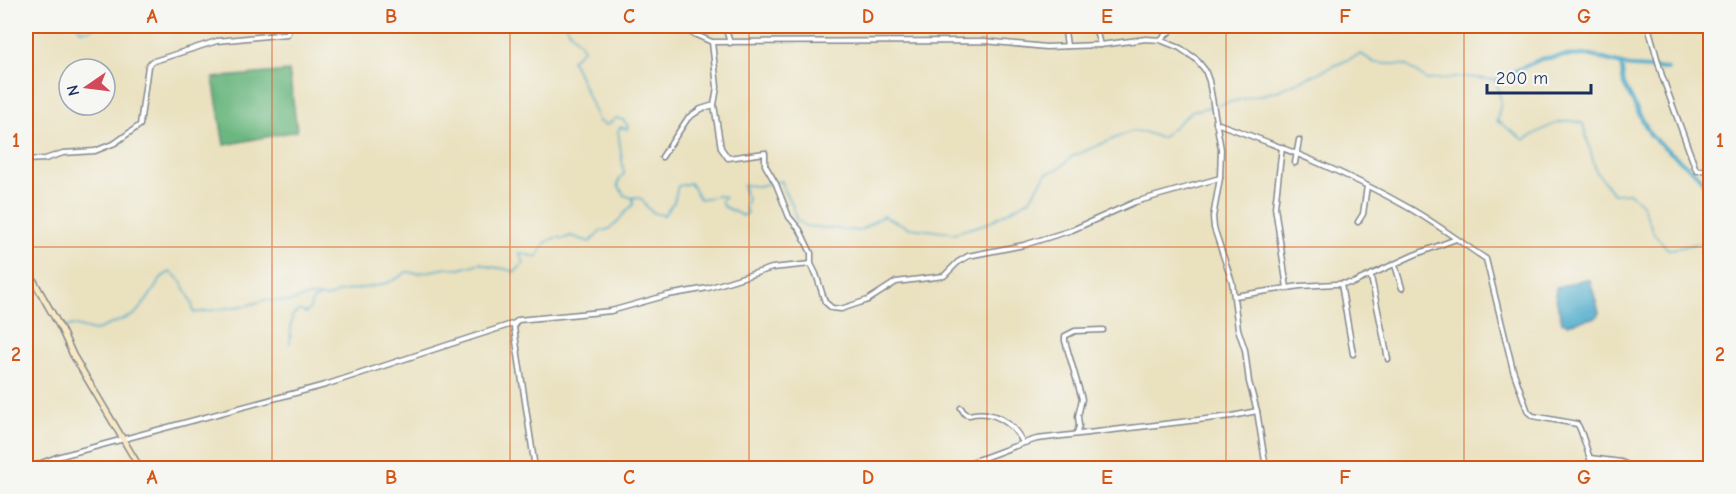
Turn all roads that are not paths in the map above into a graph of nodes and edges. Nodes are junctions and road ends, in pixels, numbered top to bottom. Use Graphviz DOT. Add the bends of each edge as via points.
graph roads {
  1 [pos="288,26"];
  2 [pos="676,26"];
  3 [pos="725,26"];
  4 [pos="1095,26"];
  5 [pos="1176,26"];
  6 [pos="1190,26"];
  7 [pos="1234,26"];
  8 [pos="1648,26"];
  9 [pos="1065,31"];
  10 [pos="1160,40"];
  11 [pos="712,42"];
  12 [pos="730,43"];
  13 [pos="1100,45"];
  14 [pos="1067,46"];
  15 [pos="714,105"];
  16 [pos="1216,123"];
  17 [pos="1299,140"];
  18 [pos="1282,147"];
  19 [pos="1296,153"];
  20 [pos="662,157"];
  21 [pos="26,160"];
  22 [pos="1295,163"];
  23 [pos="1710,169"];
  24 [pos="1220,178"];
  25 [pos="1367,186"];
  26 [pos="1358,222"];
  27 [pos="1456,238"];
  28 [pos="811,264"];
  29 [pos="1395,265"];
  30 [pos="26,267"];
  31 [pos="1371,277"];
  32 [pos="1341,284"];
  33 [pos="1287,288"];
  34 [pos="1401,288"];
  35 [pos="1235,296"];
  36 [pos="515,323"];
  37 [pos="1103,330"];
  38 [pos="1353,354"];
  39 [pos="1388,359"];
  40 [pos="962,408"];
  41 [pos="1257,411"];
  42 [pos="1077,434"];
  43 [pos="124,439"];
  44 [pos="1023,443"];
  45 [pos="1590,458"];
  46 [pos="975,462"];
  47 [pos="28,468"];
  48 [pos="140,468"];
  49 [pos="535,468"];
  50 [pos="951,468"];
  51 [pos="977,468"];
  52 [pos="1266,468"];
  53 [pos="1594,468"];
  54 [pos="1635,468"];
  1 -- 21 [label="street" via="287,34 217,41 151,62 147,66 140,125 115,143 95,151"];
  2 -- 11 [label="street"];
  3 -- 12 [label="street"];
  4 -- 13 [label="street"];
  5 -- 10 [label="street"];
  6 -- 7 [label="street"];
  8 -- 23 [label="street" via="1695,167 1702,172"];
  9 -- 14 [label="street"];
  10 -- 13 [label="street"];
  10 -- 16 [label="street" via="1191,56 1205,70"];
  11 -- 12 [label="street"];
  11 -- 15 [label="street" via="717,87"];
  12 -- 14 [label="street" via="986,41"];
  13 -- 14 [label="street"];
  15 -- 20 [label="street" via="688,118"];
  15 -- 28 [label="street" via="725,156 765,153 765,165 811,253"];
  16 -- 18 [label="street"];
  16 -- 24 [label="street" via="1221,149"];
  17 -- 19 [label="street"];
  18 -- 19 [label="street"];
  18 -- 33 [label="street" via="1275,207"];
  19 -- 22 [label="street"];
  19 -- 25 [label="street"];
  24 -- 28 [label="street" via="1136,202 1024,246 968,256 944,276 896,282 867,300 841,309 825,302"];
  24 -- 35 [label="street" via="1214,228"];
  25 -- 26 [label="street"];
  25 -- 27 [label="street"];
  27 -- 29 [label="street"];
  27 -- 45 [label="street" via="1486,258 1513,370 1528,412 1576,424 1581,428"];
  28 -- 36 [label="street" via="772,268 611,311"];
  29 -- 31 [label="street"];
  29 -- 34 [label="street"];
  30 -- 43 [label="street"];
  31 -- 32 [label="street"];
  31 -- 39 [label="street"];
  32 -- 33 [label="street"];
  32 -- 38 [label="street"];
  33 -- 35 [label="street"];
  35 -- 41 [label="street" via="1238,329"];
  36 -- 43 [label="street" via="325,385"];
  36 -- 49 [label="street"];
  37 -- 42 [label="street" via="1076,331 1065,336 1082,399"];
  40 -- 44 [label="street" via="969,415 998,416 1015,429"];
  41 -- 42 [label="street"];
  41 -- 52 [label="street"];
  42 -- 44 [label="street"];
  43 -- 47 [label="street"];
  43 -- 48 [label="street"];
  44 -- 46 [label="street"];
  45 -- 53 [label="street"];
  45 -- 54 [label="street"];
  46 -- 50 [label="street"];
  46 -- 51 [label="street"];
}
